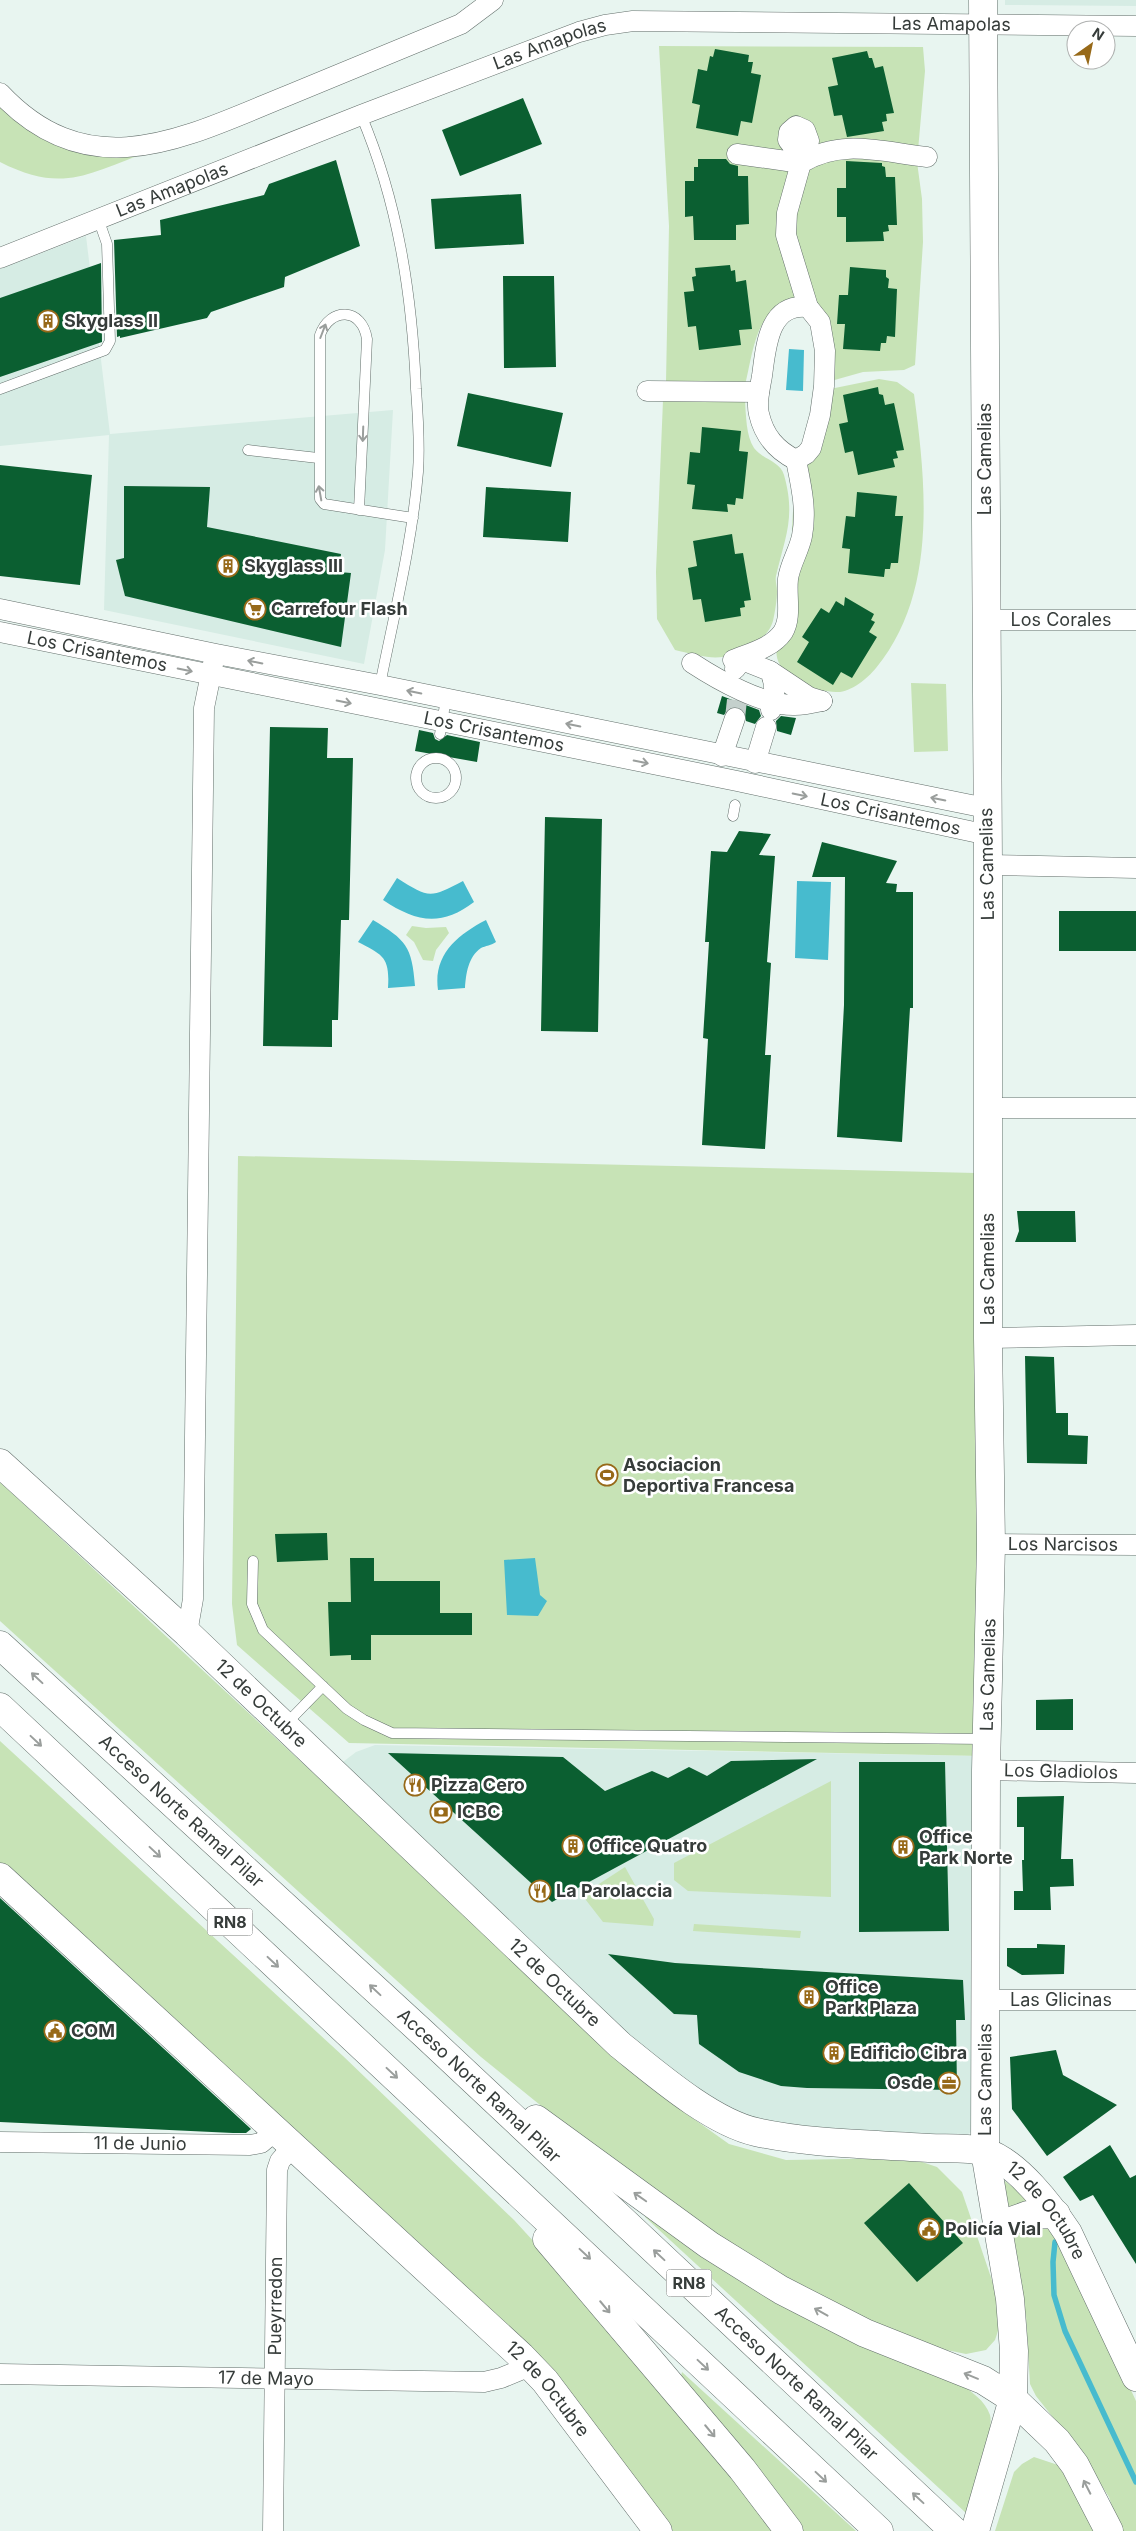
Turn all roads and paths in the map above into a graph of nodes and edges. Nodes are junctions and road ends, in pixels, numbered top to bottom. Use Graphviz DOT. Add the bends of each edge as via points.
graph roads {
  1 [pos="493,0"];
  2 [pos="983,12"];
  3 [pos="1136,26"];
  4 [pos="0,93"];
  5 [pos="361,115"];
  6 [pos="737,154"];
  7 [pos="926,157"];
  8 [pos="801,160"];
  9 [pos="98,218"];
  10 [pos="0,258"];
  11 [pos="808,307"];
  12 [pos="0,390"];
  13 [pos="646,391"];
  14 [pos="759,392"];
  15 [pos="248,450"];
  16 [pos="318,458"];
  17 [pos="796,460"];
  18 [pos="359,510"];
  19 [pos="412,518"];
  20 [pos="0,609"];
  21 [pos="986,620"];
  22 [pos="1136,620"];
  23 [pos="0,632"];
  24 [pos="216,654"];
  25 [pos="738,660"];
  26 [pos="770,671"];
  27 [pos="210,675"];
  28 [pos="380,685"];
  29 [pos="446,699"];
  30 [pos="735,702"];
  31 [pos="770,713"];
  32 [pos="441,728"];
  33 [pos="610,733"];
  34 [pos="605,755"];
  35 [pos="739,759"];
  36 [pos="737,786"];
  37 [pos="735,805"];
  38 [pos="733,816"];
  39 [pos="987,822"];
  40 [pos="988,865"];
  41 [pos="1136,868"];
  42 [pos="987,1108"];
  43 [pos="1136,1108"];
  44 [pos="1136,1335"];
  45 [pos="988,1338"];
  46 [pos="0,1463"];
  47 [pos="991,1544"];
  48 [pos="1136,1545"];
  49 [pos="253,1561"];
  50 [pos="187,1633"];
  51 [pos="0,1645"];
  52 [pos="323,1686"];
  53 [pos="0,1708"];
  54 [pos="284,1726"];
  55 [pos="987,1739"];
  56 [pos="986,1770"];
  57 [pos="1136,1773"];
  58 [pos="0,1877"];
  59 [pos="987,2000"];
  60 [pos="1136,2000"];
  61 [pos="424,2034"];
  62 [pos="460,2136"];
  63 [pos="283,2139"];
  64 [pos="0,2142"];
  65 [pos="985,2152"];
  66 [pos="1056,2214"];
  67 [pos="997,2226"];
  68 [pos="1128,2338"];
  69 [pos="530,2366"];
  70 [pos="0,2374"];
  71 [pos="273,2377"];
  72 [pos="1136,2377"];
  73 [pos="1013,2399"];
  74 [pos="273,2531"];
  75 [pos="658,2531"];
  76 [pos="789,2531"];
  77 [pos="879,2531"];
  78 [pos="954,2531"];
  79 [pos="975,2531"];
  80 [pos="1109,2531"];
  1 -- 4 [label="street" via="461,24 194,134 144,147 97,146 55,134 32,122"];
  2 -- 3 [label="street, Las Amapolas"];
  2 -- 5 [label="street, Las Amapolas" via="618,22 579,32"];
  2 -- 21 [label="main road, Las Camelias"];
  5 -- 9 [label="street, Las Amapolas"];
  5 -- 19 [label="lane" via="390,191 405,271 418,415 418,471"];
  6 -- 8 [label="street"];
  7 -- 8 [label="street" via="836,148"];
  8 -- 11 [label="street" via="787,213 786,235"];
  9 -- 10 [label="street, Las Amapolas"];
  9 -- 12 [label="lane" via="107,244 108,346 105,350"];
  11 -- 14 [label="street" via="794,306 779,315 764,354"];
  11 -- 17 [label="street" via="820,322 825,351 824,386 811,448"];
  13 -- 14 [label="street"];
  14 -- 17 [label="street" via="758,413 771,443"];
  15 -- 16 [label="lane"];
  18 -- 16 [label="lane, one-way" via="324,504 320,499"];
  16 -- 18 [label="lane, one-way" via="320,335 326,323 334,317 352,316 365,326 367,339"];
  17 -- 25 [label="street" via="804,516 802,537 792,560 788,581 788,615 784,631 775,640"];
  18 -- 19 [label="lane"];
  19 -- 28 [label="lane"];
  20 -- 24 [label="street, Los Crisantemos"];
  21 -- 22 [label="street, Los Corales"];
  21 -- 39 [label="main road, Las Camelias"];
  23 -- 27 [label="street, Los Crisantemos, one-way"];
  24 -- 27 [label="street"];
  28 -- 24 [label="street, Los Crisantemos, one-way"];
  25 -- 26 [label="street"];
  25 -- 30 [label="street" via="733,672"];
  25 -- 30 [label="street" via="692,663"];
  26 -- 31 [label="street" via="775,681"];
  26 -- 31 [label="street" via="822,702 794,705"];
  27 -- 32 [label="street, Los Crisantemos, one-way"];
  27 -- 50 [label="street" via="204,708 193,1599"];
  29 -- 28 [label="street, Los Crisantemos, one-way"];
  29 -- 32 [label="lane"];
  33 -- 29 [label="street, Los Crisantemos, one-way"];
  30 -- 31 [label="street"];
  30 -- 35 [label="street"];
  31 -- 35 [label="street"];
  32 -- 34 [label="street, Los Crisantemos"];
  33 -- 34 [label="street"];
  33 -- 35 [label="street, Los Crisantemos"];
  34 -- 36 [label="street, Los Crisantemos, one-way"];
  35 -- 36 [label="street"];
  39 -- 35 [label="street, Los Crisantemos, one-way"];
  36 -- 39 [label="street, Los Crisantemos, one-way"];
  37 -- 38 [label="lane"];
  39 -- 40 [label="main road, Las Camelias"];
  40 -- 41 [label="street"];
  40 -- 42 [label="main road, Las Camelias"];
  42 -- 43 [label="street"];
  42 -- 45 [label="main road, Las Camelias"];
  44 -- 45 [label="street"];
  45 -- 47 [label="main road, Las Camelias"];
  46 -- 50 [label="main road, 12 de Octubre"];
  47 -- 48 [label="street, Los Narcisos"];
  47 -- 55 [label="main road, Las Camelias"];
  49 -- 52 [label="lane" via="252,1604 262,1630"];
  50 -- 54 [label="main road, 12 de Octubre"];
  61 -- 51 [label="main road, Acceso Norte Ramal Pilar / RN8, one-way"];
  52 -- 54 [label="lane"];
  52 -- 55 [label="lane" via="347,1709 392,1733"];
  53 -- 62 [label="main road, RN8, one-way"];
  54 -- 65 [label="main road, 12 de Octubre" via="620,2044 658,2076 723,2120 754,2132 788,2137"];
  55 -- 56 [label="main road, Las Camelias"];
  56 -- 57 [label="street, Los Gladiolos"];
  56 -- 59 [label="main road, Las Camelias"];
  58 -- 63 [label="main road, 12 de Octubre"];
  59 -- 60 [label="street, Las Glicinas"];
  59 -- 65 [label="main road, Las Camelias"];
  73 -- 61 [label="main road, one-way" via="983,2380 865,2334 781,2290 635,2193"];
  78 -- 61 [label="main road, Acceso Norte Ramal Pilar / RN8, one-way"];
  62 -- 76 [label="main road, one-way" via="742,2469"];
  62 -- 77 [label="main road, RN8, one-way"];
  63 -- 64 [label="street, 11 de Junio" via="250,2144"];
  63 -- 69 [label="main road, 12 de Octubre"];
  63 -- 71 [label="street, Pueyrredon" via="277,2170"];
  65 -- 66 [label="main road, 12 de Octubre" via="1016,2172"];
  65 -- 67 [label="main road, Las Camelias"];
  66 -- 67 [label="main road" via="1028,2215"];
  66 -- 68 [label="main road, 12 de Octubre"];
  67 -- 73 [label="main road, Las Camelias" via="1010,2299"];
  68 -- 72 [label="main road, 12 de Octubre"];
  69 -- 71 [label="street, 17 de Mayo" via="484,2382"];
  69 -- 75 [label="main road, 12 de Octubre"];
  70 -- 71 [label="street, 17 de Mayo"];
  71 -- 74 [label="street, Pueyrredon"];
  73 -- 79 [label="main road, Las Camelias"];
  80 -- 73 [label="main road, one-way" via="1076,2465 1057,2441"];
}
